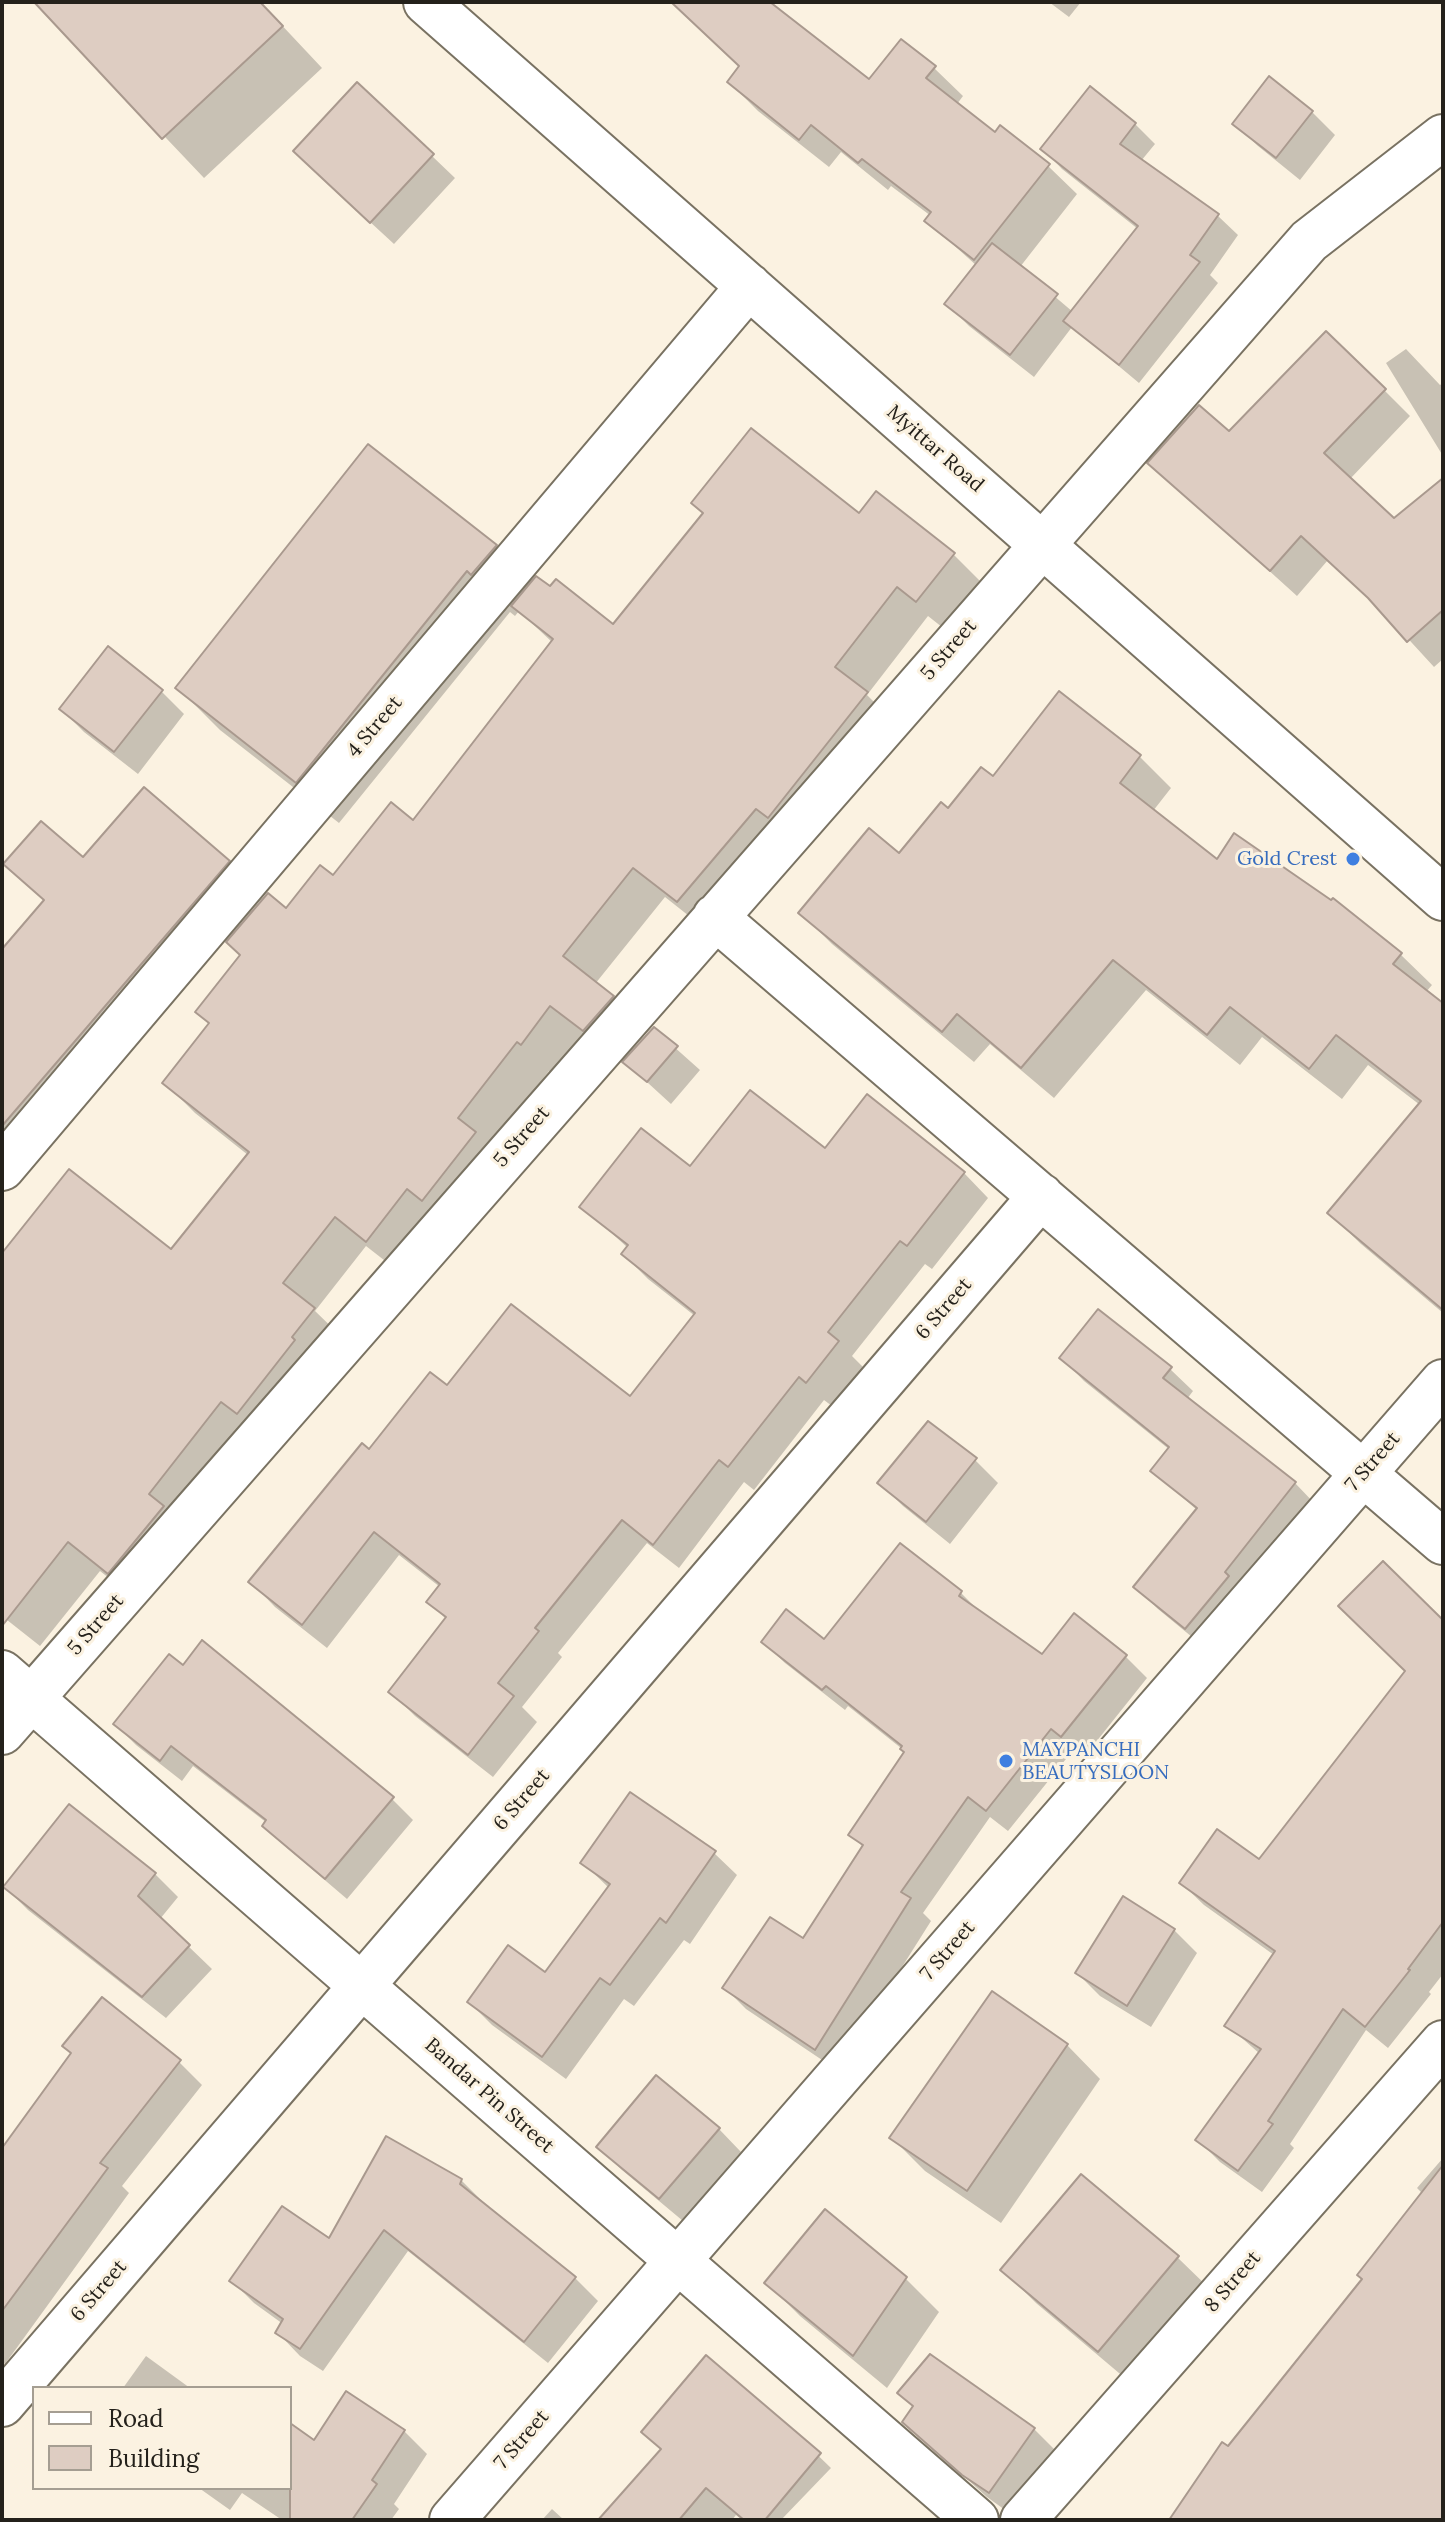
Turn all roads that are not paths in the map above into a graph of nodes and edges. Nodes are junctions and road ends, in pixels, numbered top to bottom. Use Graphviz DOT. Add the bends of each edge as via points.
graph roads {
  1 [pos="426,2"];
  2 [pos="1443,137"];
  3 [pos="749,286"];
  4 [pos="1042,543"];
  5 [pos="1443,898"];
  6 [pos="715,917"];
  7 [pos="2,1168"];
  8 [pos="1041,1196"];
  9 [pos="1443,1382"];
  10 [pos="1363,1473"];
  11 [pos="1443,1542"];
  12 [pos="17,1685"];
  13 [pos="2,1732"];
  14 [pos="363,1986"];
  15 [pos="1443,2043"];
  16 [pos="679,2261"];
  17 [pos="2,2404"];
  18 [pos="452,2520"];
  19 [pos="976,2520"];
  20 [pos="1023,2520"];
  1 -- 3 [label="street, Myittar Road"];
  2 -- 4 [label="street, 5 Street" via="1309,241"];
  3 -- 4 [label="street, Myittar Road"];
  3 -- 7 [label="street, 4 Street"];
  4 -- 5 [label="street, Myittar Road"];
  4 -- 6 [label="street, 5 Street"];
  6 -- 8 [label="street"];
  6 -- 12 [label="street, 5 Street"];
  8 -- 10 [label="street"];
  8 -- 14 [label="street, 6 Street"];
  9 -- 10 [label="street, 7 Street"];
  10 -- 11 [label="street"];
  10 -- 16 [label="street, 7 Street"];
  12 -- 13 [label="street, 5 Street"];
  12 -- 14 [label="street, Bandar Pin Street"];
  14 -- 16 [label="street, Bandar Pin Street"];
  14 -- 17 [label="street, 6 Street"];
  15 -- 20 [label="street, 8 Street"];
  16 -- 18 [label="street, 7 Street"];
  16 -- 19 [label="street, Bandar Pin Street"];
}
